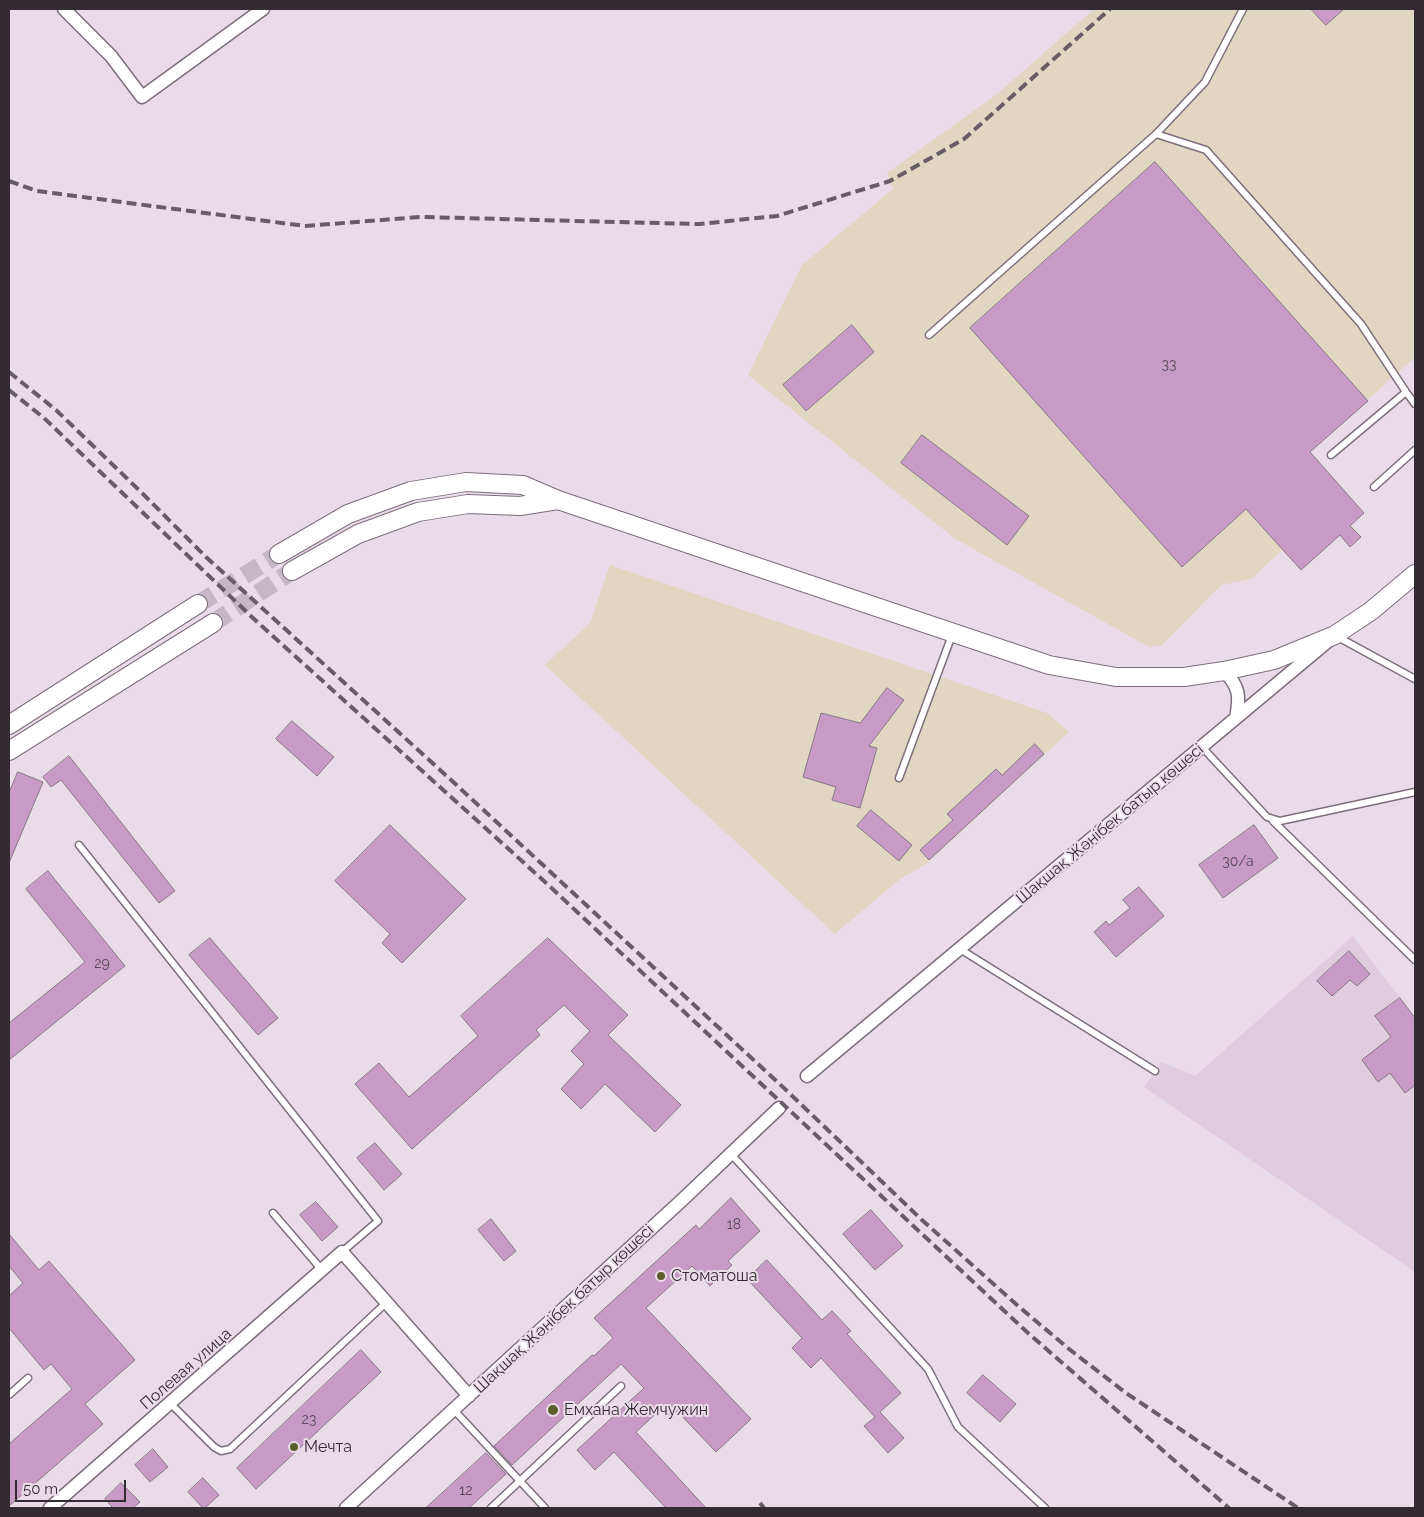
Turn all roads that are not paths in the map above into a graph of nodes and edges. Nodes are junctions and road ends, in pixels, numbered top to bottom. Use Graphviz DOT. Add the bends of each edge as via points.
graph roads {
  1 [pos="64,9"];
  2 [pos="263,9"];
  3 [pos="1243,9"];
  4 [pos="1156,134"];
  5 [pos="929,335"];
  6 [pos="1406,392"];
  7 [pos="1415,404"];
  8 [pos="1415,450"];
  9 [pos="1331,455"];
  10 [pos="1374,487"];
  11 [pos="558,500"];
  12 [pos="279,554"];
  13 [pos="292,572"];
  14 [pos="1415,574"];
  15 [pos="198,604"];
  16 [pos="213,623"];
  17 [pos="952,634"];
  18 [pos="1335,635"];
  19 [pos="1224,671"];
  20 [pos="1415,679"];
  21 [pos="1236,718"];
  22 [pos="9,725"];
  23 [pos="1202,747"];
  24 [pos="9,751"];
  25 [pos="899,778"];
  26 [pos="1415,792"];
  27 [pos="1272,820"];
  28 [pos="79,845"];
  29 [pos="960,949"];
  30 [pos="1415,960"];
  31 [pos="1155,1071"];
  32 [pos="806,1076"];
  33 [pos="779,1108"];
  34 [pos="731,1154"];
  35 [pos="273,1214"];
  36 [pos="342,1252"];
  37 [pos="322,1270"];
  38 [pos="386,1302"];
  39 [pos="28,1378"];
  40 [pos="621,1386"];
  41 [pos="9,1395"];
  42 [pos="469,1396"];
  43 [pos="171,1404"];
  44 [pos="454,1410"];
  45 [pos="520,1481"];
  46 [pos="50,1508"];
  47 [pos="346,1508"];
  48 [pos="490,1508"];
  49 [pos="546,1508"];
  50 [pos="1046,1508"];
  1 -- 2 [label="street" via="111,56 142,97"];
  3 -- 4 [label="lane" via="1205,82"];
  4 -- 5 [label="lane"];
  4 -- 6 [label="lane" via="1206,150 1361,324"];
  6 -- 7 [label="lane"];
  6 -- 9 [label="lane"];
  8 -- 10 [label="lane"];
  11 -- 12 [label="main road" via="523,485 466,482 411,491 348,514"];
  11 -- 13 [label="main road" via="520,506 468,504 418,512 358,534"];
  11 -- 17 [label="main road"];
  14 -- 18 [label="main road, Шақшақ Жәнібек батыр көшесі" via="1371,611"];
  15 -- 22 [label="main road"];
  16 -- 24 [label="main road"];
  17 -- 19 [label="main road" via="1049,665 1116,678 1184,678"];
  17 -- 25 [label="lane"];
  18 -- 19 [label="main road" via="1274,660"];
  18 -- 20 [label="lane"];
  18 -- 21 [label="street, Шақшақ Жәнібек батыр көшесі"];
  19 -- 21 [label="street" via="1236,687 1239,700"];
  21 -- 23 [label="street, Шақшақ Жәнібек батыр көшесі"];
  23 -- 27 [label="lane"];
  23 -- 29 [label="street, Шақшақ Жәнібек батыр көшесі"];
  26 -- 27 [label="lane" via="1280,821"];
  27 -- 30 [label="lane"];
  28 -- 36 [label="lane" via="378,1221"];
  29 -- 31 [label="lane"];
  29 -- 32 [label="street, Шақшақ Жәнібек батыр көшесі"];
  33 -- 34 [label="street, Шақшақ Жәнібек батыр көшесі"];
  34 -- 42 [label="street, Шақшақ Жәнібек батыр көшесі"];
  34 -- 50 [label="lane" via="928,1369 958,1427"];
  35 -- 37 [label="lane"];
  36 -- 37 [label="street, Полевая улица"];
  36 -- 38 [label="street"];
  37 -- 43 [label="street, Полевая улица"];
  38 -- 42 [label="street"];
  38 -- 43 [label="lane" via="230,1449 222,1451 214,1447"];
  39 -- 41 [label="lane"];
  40 -- 45 [label="lane"];
  42 -- 44 [label="street, Шақшақ Жәнібек батыр көшесі"];
  43 -- 46 [label="street, Полевая улица"];
  44 -- 45 [label="lane"];
  44 -- 47 [label="street, Шақшақ Жәнібек батыр көшесі"];
  45 -- 48 [label="lane"];
  45 -- 49 [label="lane"];
}
